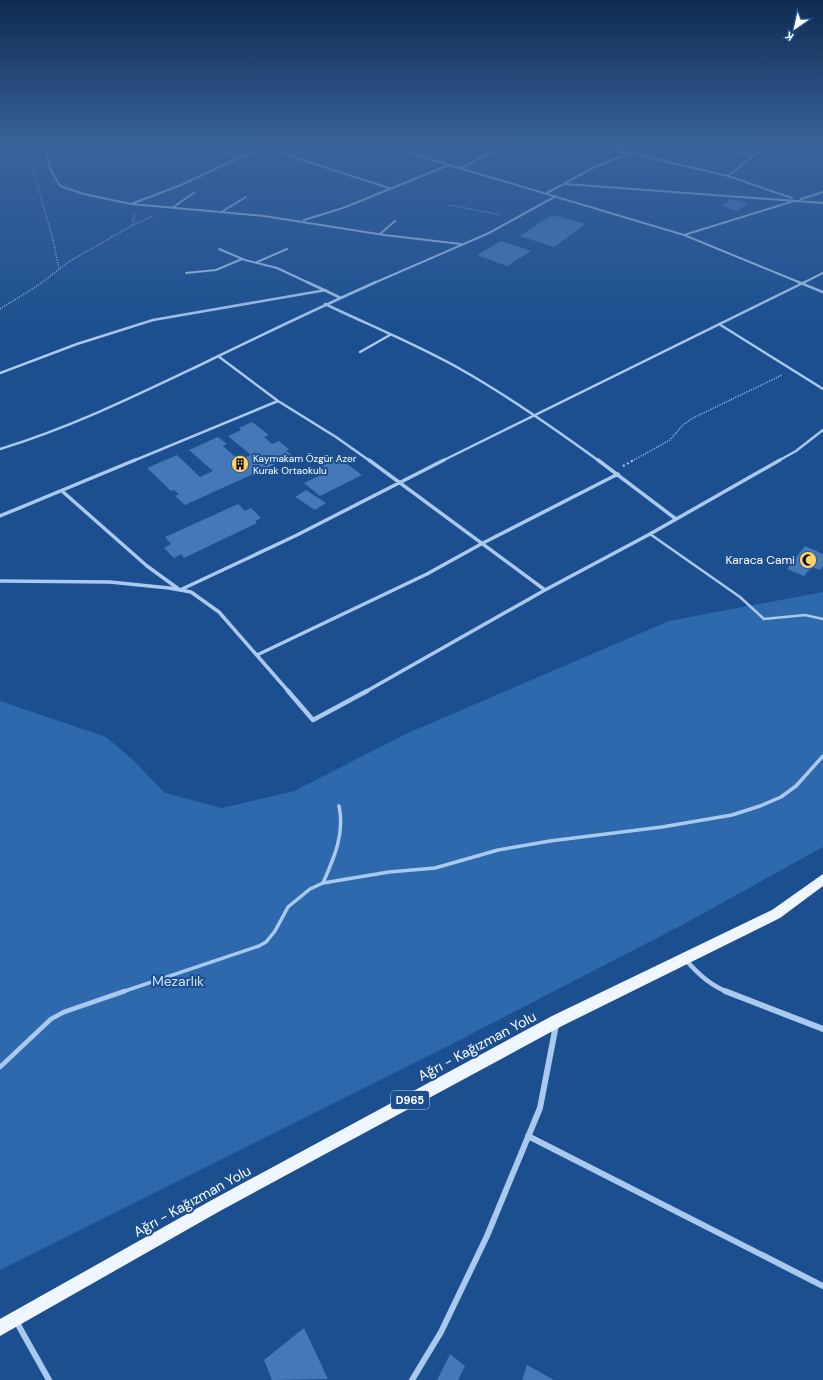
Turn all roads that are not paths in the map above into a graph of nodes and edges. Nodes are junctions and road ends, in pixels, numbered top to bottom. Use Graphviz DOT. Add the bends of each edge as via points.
graph roads {
  1 [pos="196,209"];
  2 [pos="226,209"];
  3 [pos="337,209"];
  4 [pos="534,209"];
  5 [pos="600,209"];
  6 [pos="764,209"];
  7 [pos="223,211"];
  8 [pos="302,220"];
  9 [pos="395,221"];
  10 [pos="380,234"];
  11 [pos="684,235"];
  12 [pos="464,244"];
  13 [pos="219,249"];
  14 [pos="287,249"];
  15 [pos="242,259"];
  16 [pos="257,262"];
  17 [pos="186,273"];
  18 [pos="823,273"];
  19 [pos="802,283"];
  20 [pos="326,290"];
  21 [pos="823,292"];
  22 [pos="341,298"];
  23 [pos="325,304"];
  24 [pos="719,324"];
  25 [pos="390,334"];
  26 [pos="360,352"];
  27 [pos="218,356"];
  28 [pos="0,373"];
  29 [pos="823,389"];
  30 [pos="278,401"];
  31 [pos="533,416"];
  32 [pos="823,430"];
  33 [pos="0,449"];
  34 [pos="616,473"];
  35 [pos="400,482"];
  36 [pos="62,491"];
  37 [pos="0,516"];
  38 [pos="676,519"];
  39 [pos="650,534"];
  40 [pos="483,543"];
  41 [pos="0,581"];
  42 [pos="180,590"];
  43 [pos="545,590"];
  44 [pos="823,619"];
  45 [pos="256,655"];
  46 [pos="823,756"];
  47 [pos="339,806"];
  48 [pos="823,879"];
  49 [pos="323,883"];
  50 [pos="685,958"];
  51 [pos="557,1021"];
  52 [pos="823,1029"];
  53 [pos="0,1066"];
  54 [pos="528,1136"];
  55 [pos="823,1286"];
  56 [pos="16,1320"];
  57 [pos="0,1328"];
  58 [pos="49,1380"];
  59 [pos="412,1380"];
  1 -- 7 [label="street"];
  2 -- 7 [label="street"];
  3 -- 8 [label="street"];
  4 -- 12 [label="street" via="489,234"];
  5 -- 11 [label="street"];
  6 -- 11 [label="street"];
  7 -- 8 [label="street"];
  8 -- 10 [label="street"];
  9 -- 10 [label="street"];
  10 -- 12 [label="street"];
  11 -- 19 [label="street"];
  12 -- 22 [label="street"];
  13 -- 15 [label="street"];
  14 -- 16 [label="street"];
  15 -- 16 [label="street"];
  15 -- 17 [label="street" via="216,270"];
  16 -- 20 [label="street"];
  18 -- 19 [label="street"];
  19 -- 21 [label="street"];
  19 -- 24 [label="street"];
  20 -- 22 [label="street"];
  20 -- 28 [label="street" via="153,320 77,344"];
  22 -- 23 [label="street"];
  23 -- 25 [label="street"];
  23 -- 27 [label="street"];
  24 -- 29 [label="street"];
  24 -- 31 [label="street"];
  25 -- 26 [label="street"];
  25 -- 31 [label="street" via="479,380"];
  27 -- 30 [label="street"];
  27 -- 33 [label="street" via="108,409 39,437"];
  30 -- 35 [label="street" via="336,437"];
  30 -- 36 [label="street"];
  31 -- 34 [label="street"];
  31 -- 35 [label="street"];
  32 -- 38 [label="street" via="796,451"];
  34 -- 38 [label="street"];
  34 -- 40 [label="street"];
  35 -- 40 [label="street"];
  35 -- 42 [label="street" via="295,536"];
  36 -- 37 [label="street"];
  36 -- 42 [label="street" via="147,566"];
  38 -- 39 [label="street"];
  39 -- 43 [label="street"];
  39 -- 44 [label="lane" via="740,597 764,619 805,615"];
  40 -- 43 [label="street"];
  40 -- 45 [label="street" via="427,574"];
  41 -- 42 [label="street" via="110,582"];
  42 -- 45 [label="street" via="191,592 219,612"];
  43 -- 45 [label="street" via="313,720"];
  46 -- 49 [label="lane" via="796,786 781,798 732,815 550,841 498,850 435,868 389,872"];
  47 -- 49 [label="lane" via="342,824 336,850"];
  48 -- 50 [label="main road, Ağrı - Kağızman Yolu / D965" via="776,914"];
  49 -- 53 [label="lane" via="310,888 288,907 271,937 259,946 64,1012 51,1019"];
  50 -- 51 [label="main road, Ağrı - Kağızman Yolu / D965"];
  50 -- 52 [label="street" via="696,972 720,989"];
  51 -- 54 [label="street" via="540,1108"];
  51 -- 56 [label="main road, Ağrı - Kağızman Yolu / D965" via="216,1206"];
  54 -- 55 [label="street"];
  54 -- 59 [label="street" via="487,1236 440,1332"];
  56 -- 57 [label="main road, Ağrı - Kağızman Yolu / D965"];
  56 -- 58 [label="street"];
}
